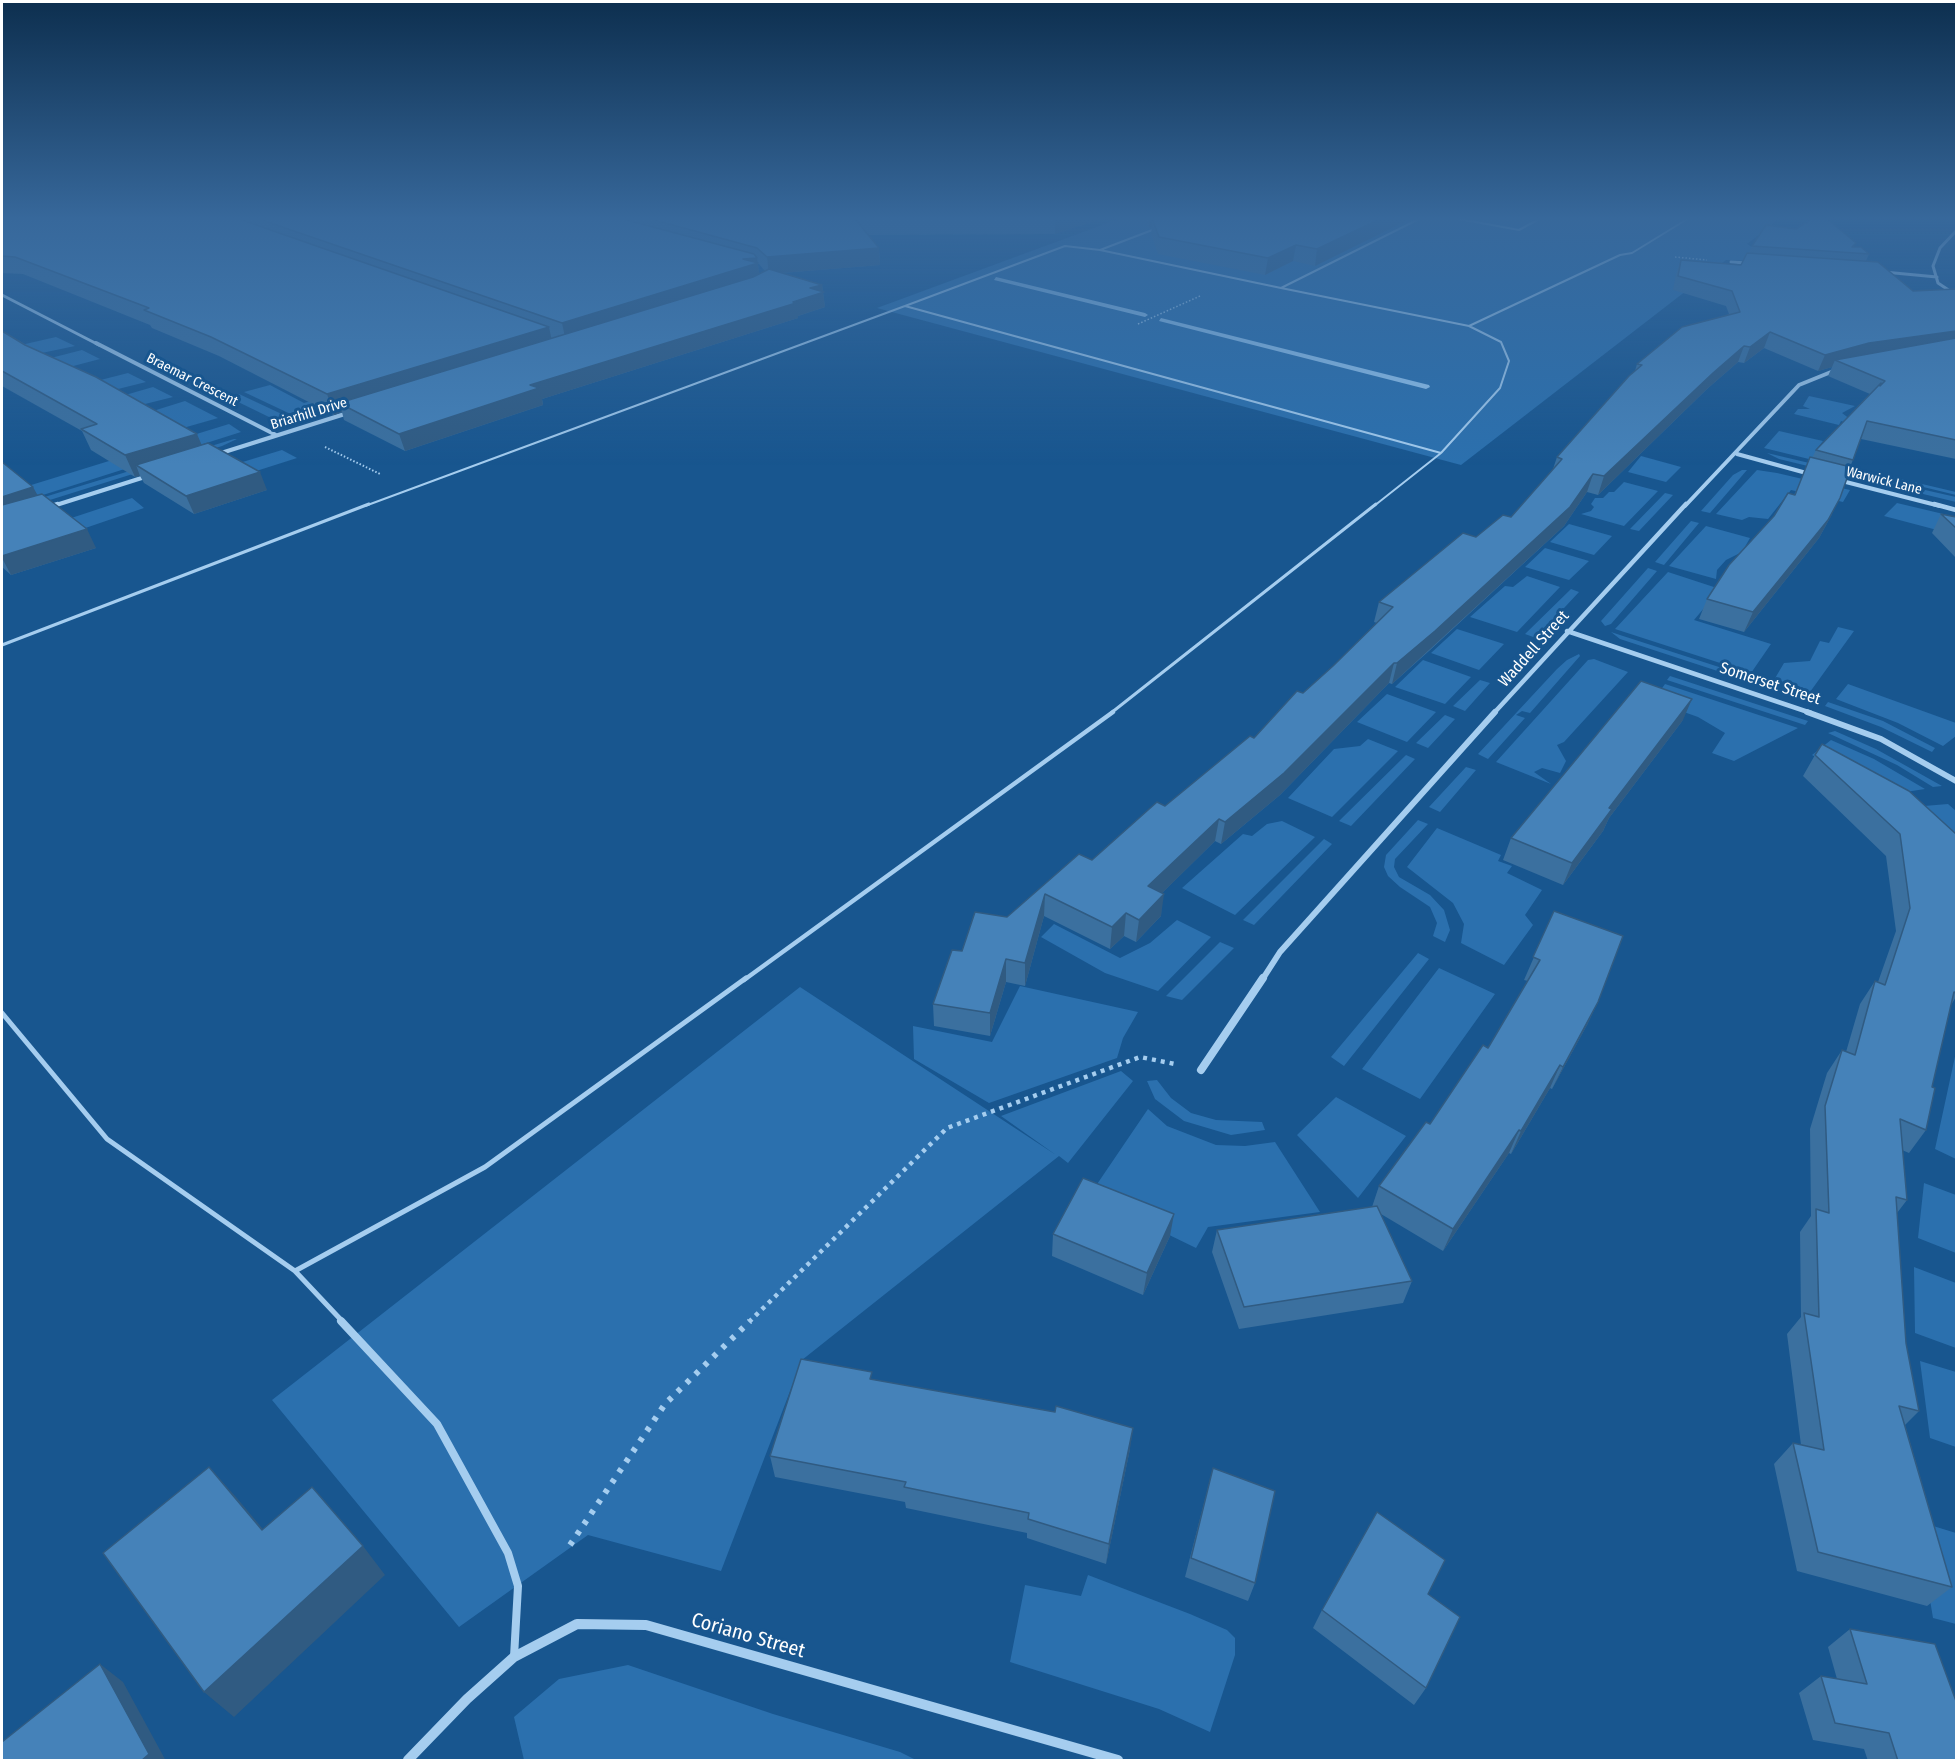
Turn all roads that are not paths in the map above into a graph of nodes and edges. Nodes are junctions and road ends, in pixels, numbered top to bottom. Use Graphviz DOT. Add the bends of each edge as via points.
graph roads {
  1 [pos="12,300"];
  2 [pos="920,300"];
  3 [pos="1341,300"];
  4 [pos="1524,300"];
  5 [pos="905,306"];
  6 [pos="1469,326"];
  7 [pos="1844,368"];
  8 [pos="354,411"];
  9 [pos="277,435"];
  10 [pos="1441,453"];
  11 [pos="215,454"];
  12 [pos="1737,454"];
  13 [pos="150,475"];
  14 [pos="1816,475"];
  15 [pos="1828,478"];
  16 [pos="44,509"];
  17 [pos="1956,510"];
  18 [pos="1568,631"];
  19 [pos="2,645"];
  20 [pos="1956,781"];
  21 [pos="2,1013"];
  22 [pos="1201,1070"];
  23 [pos="295,1271"];
  24 [pos="514,1657"];
  25 [pos="408,1761"];
  26 [pos="1118,1761"];
  1 -- 9 [label="street, Braemar Crescent"];
  2 -- 5 [label="lane"];
  3 -- 6 [label="lane"];
  4 -- 6 [label="lane"];
  5 -- 10 [label="lane"];
  5 -- 19 [label="lane" via="409,489"];
  6 -- 10 [label="lane" via="1501,342 1509,361 1500,388"];
  7 -- 12 [label="street, Waddell Street" via="1799,385"];
  8 -- 9 [label="street, Briarhill Drive"];
  9 -- 11 [label="street, Briarhill Drive"];
  10 -- 23 [label="lane" via="1101,721 485,1167"];
  12 -- 14 [label="street"];
  12 -- 18 [label="street, Waddell Street"];
  13 -- 16 [label="street"];
  15 -- 17 [label="street, Warwick Lane"];
  18 -- 20 [label="street, Somerset Street" via="1838,722 1881,739"];
  18 -- 22 [label="street, Waddell Street" via="1280,952"];
  21 -- 23 [label="lane" via="107,1139"];
  23 -- 24 [label="lane" via="437,1425 508,1553 518,1586"];
  24 -- 25 [label="street, Coriano Street"];
  24 -- 26 [label="street, Coriano Street" via="577,1624 645,1626"];
}
